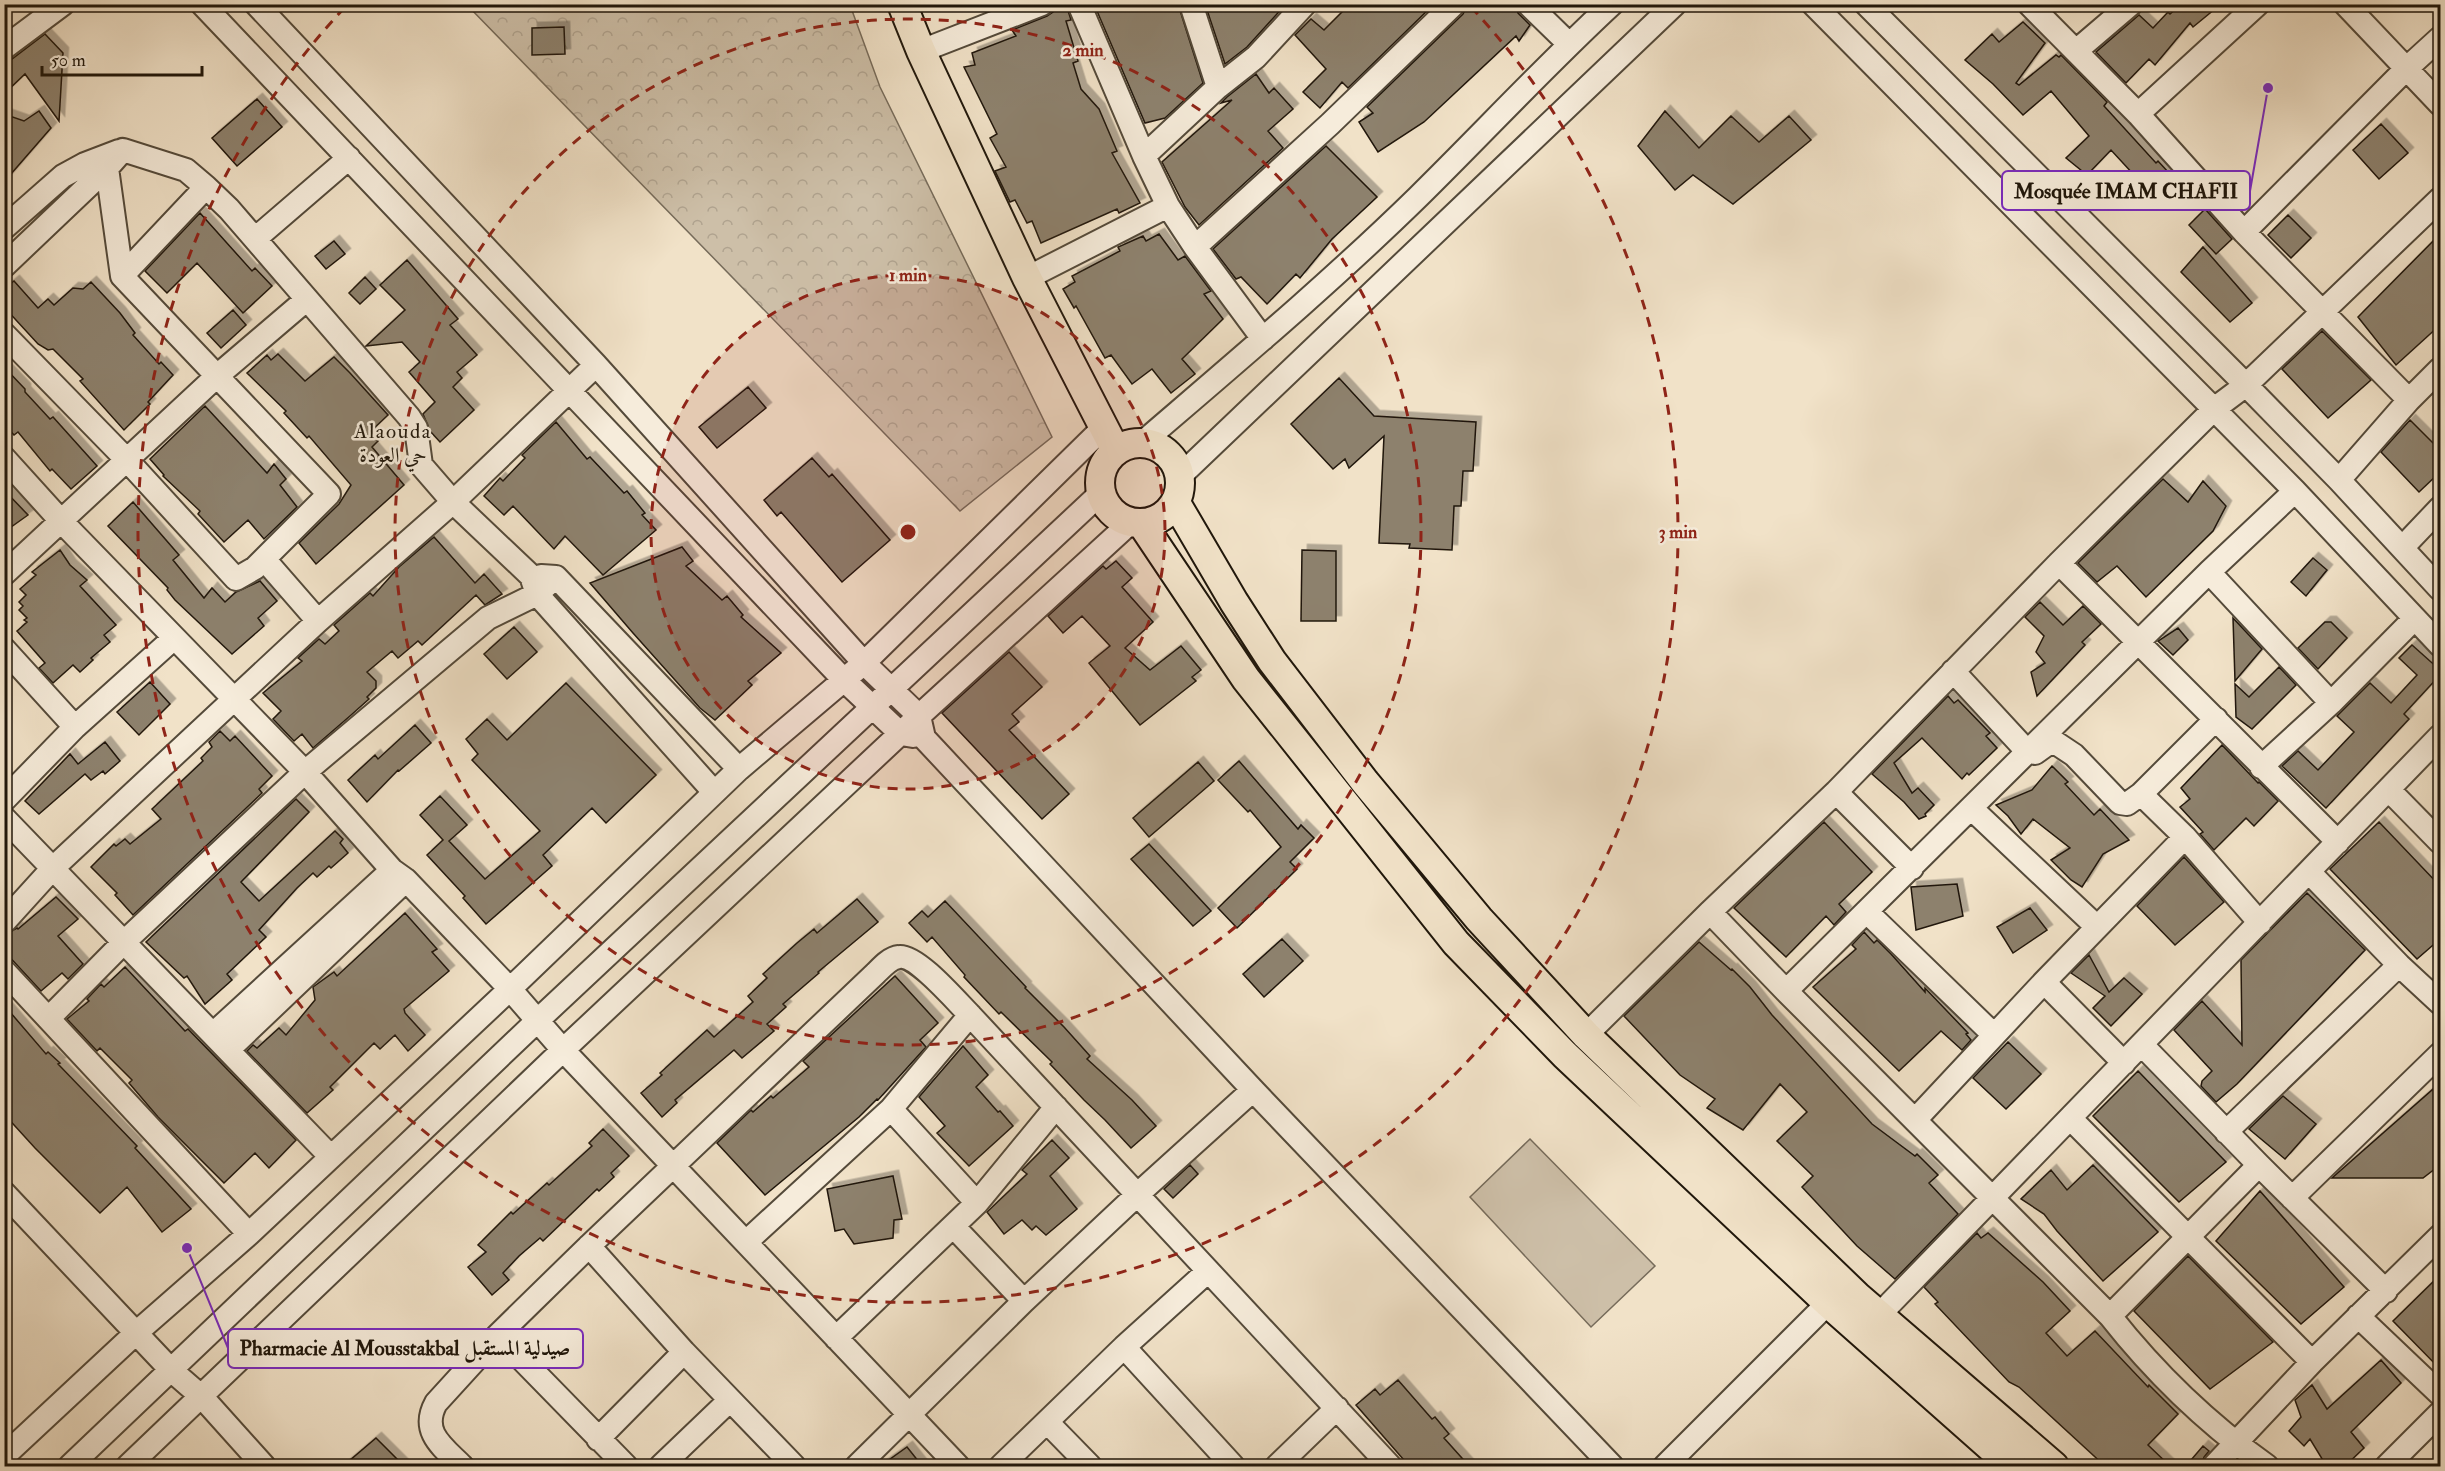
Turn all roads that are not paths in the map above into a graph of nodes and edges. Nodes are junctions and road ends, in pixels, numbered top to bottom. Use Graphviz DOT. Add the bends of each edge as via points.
graph roads {
  1 [pos="40,4"];
  2 [pos="63,4"];
  3 [pos="202,4"];
  4 [pos="256,4"];
  5 [pos="902,4"];
  6 [pos="1042,4"];
  7 [pos="1079,4"];
  8 [pos="1191,4"];
  9 [pos="1305,4"];
  10 [pos="1454,4"];
  11 [pos="1528,4"];
  12 [pos="1612,4"];
  13 [pos="1675,4"];
  14 [pos="1813,4"];
  15 [pos="1866,4"];
  16 [pos="2029,4"];
  17 [pos="2130,4"];
  18 [pos="2258,4"];
  19 [pos="2345,4"];
  20 [pos="2440,39"];
  21 [pos="1569,44"];
  22 [pos="7,46"];
  23 [pos="921,51"];
  24 [pos="2076,51"];
  25 [pos="2406,69"];
  26 [pos="1218,87"];
  27 [pos="2440,104"];
  28 [pos="2138,114"];
  29 [pos="123,150"];
  30 [pos="1144,156"];
  31 [pos="349,159"];
  32 [pos="107,168"];
  33 [pos="206,187"];
  34 [pos="2440,199"];
  35 [pos="1168,206"];
  36 [pos="4,228"];
  37 [pos="2244,232"];
  38 [pos="255,239"];
  39 [pos="1195,247"];
  40 [pos="4,266"];
  41 [pos="122,276"];
  42 [pos="1026,278"];
  43 [pos="306,300"];
  44 [pos="2322,313"];
  45 [pos="4,334"];
  46 [pos="1263,339"];
  47 [pos="596,365"];
  48 [pos="2440,369"];
  49 [pos="217,376"];
  50 [pos="2246,385"];
  51 [pos="569,391"];
  52 [pos="2409,400"];
  53 [pos="2214,409"];
  54 [pos="1120,440"];
  55 [pos="4,458"];
  56 [pos="126,459"];
  57 [pos="2339,480"];
  58 [pos="1178,490"];
  59 [pos="2295,491"];
  60 [pos="1101,493"];
  61 [pos="453,502"];
  62 [pos="2440,508"];
  63 [pos="62,522"];
  64 [pos="1136,523"];
  65 [pos="2402,548"];
  66 [pos="264,559"];
  67 [pos="2059,563"];
  68 [pos="2209,572"];
  69 [pos="4,574"];
  70 [pos="534,585"];
  71 [pos="2440,589"];
  72 [pos="2414,619"];
  73 [pos="318,621"];
  74 [pos="174,638"];
  75 [pos="2140,642"];
  76 [pos="2440,645"];
  77 [pos="4,649"];
  78 [pos="864,663"];
  79 [pos="1953,671"];
  80 [pos="844,680"];
  81 [pos="891,690"];
  82 [pos="234,700"];
  83 [pos="2331,703"];
  84 [pos="871,708"];
  85 [pos="2216,719"];
  86 [pos="75,727"];
  87 [pos="921,727"];
  88 [pos="901,734"];
  89 [pos="2440,736"];
  90 [pos="2029,752"];
  91 [pos="2261,767"];
  92 [pos="738,769"];
  93 [pos="305,772"];
  94 [pos="2389,790"];
  95 [pos="714,792"];
  96 [pos="1836,792"];
  97 [pos="2141,794"];
  98 [pos="4,800"];
  99 [pos="1972,809"];
  100 [pos="4,818"];
  101 [pos="2185,837"];
  102 [pos="2338,842"];
  103 [pos="2440,842"];
  104 [pos="53,868"];
  105 [pos="1912,868"];
  106 [pos="2309,872"];
  107 [pos="399,875"];
  108 [pos="1710,912"];
  109 [pos="1867,912"];
  110 [pos="4,922"];
  111 [pos="2260,922"];
  112 [pos="2097,927"];
  113 [pos="123,943"];
  114 [pos="2399,965"];
  115 [pos="4,971"];
  116 [pos="2044,982"];
  117 [pos="510,989"];
  118 [pos="1786,991"];
  119 [pos="2438,994"];
  120 [pos="970,1015"];
  121 [pos="49,1018"];
  122 [pos="537,1021"];
  123 [pos="1586,1035"];
  124 [pos="1994,1035"];
  125 [pos="221,1042"];
  126 [pos="2142,1045"];
  127 [pos="563,1050"];
  128 [pos="2440,1054"];
  129 [pos="2124,1063"];
  130 [pos="1253,1090"];
  131 [pos="1056,1107"];
  132 [pos="891,1109"];
  133 [pos="2070,1118"];
  134 [pos="1915,1120"];
  135 [pos="2226,1132"];
  136 [pos="331,1158"];
  137 [pos="673,1166"];
  138 [pos="2259,1166"];
  139 [pos="4,1192"];
  140 [pos="1138,1194"];
  141 [pos="1993,1197"];
  142 [pos="2292,1198"];
  143 [pos="977,1203"];
  144 [pos="953,1226"];
  145 [pos="249,1234"];
  146 [pos="2440,1236"];
  147 [pos="2189,1238"];
  148 [pos="746,1242"];
  149 [pos="589,1246"];
  150 [pos="1208,1271"];
  151 [pos="2386,1291"];
  152 [pos="1024,1301"];
  153 [pos="1828,1303"];
  154 [pos="1879,1315"];
  155 [pos="2110,1316"];
  156 [pos="2358,1316"];
  157 [pos="136,1333"];
  158 [pos="498,1335"];
  159 [pos="836,1338"];
  160 [pos="1124,1347"];
  161 [pos="684,1352"];
  162 [pos="2312,1362"];
  163 [pos="171,1370"];
  164 [pos="2440,1394"];
  165 [pos="202,1397"];
  166 [pos="730,1400"];
  167 [pos="1337,1408"];
  168 [pos="2440,1413"];
  169 [pos="910,1415"];
  170 [pos="1048,1423"];
  171 [pos="2236,1444"];
  172 [pos="4,1456"];
  173 [pos="609,1456"];
  174 [pos="70,1467"];
  175 [pos="128,1467"];
  176 [pos="264,1467"];
  177 [pos="462,1467"];
  178 [pos="661,1467"];
  179 [pos="794,1467"];
  180 [pos="857,1467"];
  181 [pos="958,1467"];
  182 [pos="1001,1467"];
  183 [pos="1090,1467"];
  184 [pos="1233,1467"];
  185 [pos="1277,1467"];
  186 [pos="1390,1467"];
  187 [pos="1612,1467"];
  188 [pos="1665,1467"];
  189 [pos="2012,1467"];
  190 [pos="2054,1467"];
  191 [pos="2214,1467"];
  192 [pos="2267,1467"];
  193 [pos="2387,1467"];
  1 -- 22 [label="street"];
  2 -- 22 [label="street"];
  3 -- 31 [label="street"];
  4 -- 47 [label="street"];
  5 -- 23 [label="main road"];
  6 -- 23 [label="street"];
  7 -- 30 [label="street"];
  8 -- 26 [label="street"];
  9 -- 26 [label="street" via="1256,57"];
  10 -- 39 [label="street"];
  11 -- 21 [label="street"];
  12 -- 21 [label="street"];
  13 -- 58 [label="street"];
  14 -- 53 [label="street"];
  15 -- 50 [label="street"];
  16 -- 24 [label="street"];
  17 -- 24 [label="street"];
  18 -- 28 [label="street"];
  19 -- 25 [label="street"];
  20 -- 25 [label="street"];
  21 -- 46 [label="street" via="1417,199"];
  23 -- 42 [label="main road"];
  24 -- 28 [label="street"];
  25 -- 27 [label="street"];
  25 -- 37 [label="street"];
  26 -- 30 [label="street"];
  28 -- 37 [label="street"];
  29 -- 32 [label="street"];
  29 -- 33 [label="street" via="186,170"];
  29 -- 36 [label="street" via="63,176"];
  30 -- 35 [label="street"];
  31 -- 38 [label="street"];
  31 -- 51 [label="street"];
  32 -- 40 [label="street"];
  32 -- 41 [label="street"];
  33 -- 38 [label="street"];
  33 -- 41 [label="street"];
  34 -- 44 [label="street"];
  35 -- 39 [label="street"];
  35 -- 42 [label="street"];
  37 -- 44 [label="street"];
  38 -- 43 [label="street"];
  39 -- 46 [label="street"];
  41 -- 49 [label="street"];
  42 -- 54 [label="main road"];
  43 -- 49 [label="street"];
  43 -- 61 [label="street" via="409,417 416,428 421,465"];
  44 -- 50 [label="street"];
  44 -- 52 [label="street"];
  45 -- 56 [label="street"];
  46 -- 54 [label="street"];
  47 -- 51 [label="street"];
  47 -- 78 [label="street"];
  48 -- 52 [label="street"];
  49 -- 56 [label="street"];
  49 -- 66 [label="street" via="329,494"];
  50 -- 53 [label="street"];
  50 -- 57 [label="street"];
  51 -- 61 [label="street"];
  51 -- 80 [label="street"];
  52 -- 57 [label="street"];
  53 -- 59 [label="street"];
  53 -- 67 [label="street"];
  54 -- 58 [label="main road" via="1155,446 1167,453 1176,463"];
  54 -- 60 [label="main road" via="1102,470"];
  54 -- 78 [label="street"];
  55 -- 63 [label="street"];
  56 -- 63 [label="street"];
  56 -- 66 [label="street" via="236,579"];
  57 -- 65 [label="street"];
  58 -- 64 [label="main road" via="1167,514 1155,521"];
  58 -- 123 [label="main road" via="1234,602 1272,661 1365,782 1479,919"];
  59 -- 68 [label="street"];
  59 -- 72 [label="street"];
  60 -- 64 [label="main road" via="1111,512"];
  60 -- 81 [label="street"];
  61 -- 70 [label="street"];
  61 -- 73 [label="street"];
  62 -- 65 [label="street"];
  63 -- 69 [label="street"];
  63 -- 74 [label="street"];
  64 -- 87 [label="street"];
  64 -- 153 [label="main road" via="1246,679 1456,943 1565,1055"];
  65 -- 71 [label="street"];
  66 -- 73 [label="street"];
  67 -- 75 [label="street"];
  67 -- 79 [label="street"];
  68 -- 75 [label="street"];
  68 -- 83 [label="street"];
  70 -- 92 [label="street" via="556,577"];
  70 -- 93 [label="street" via="488,618"];
  70 -- 95 [label="street"];
  72 -- 76 [label="street"];
  72 -- 83 [label="street"];
  73 -- 82 [label="street"];
  74 -- 82 [label="street"];
  74 -- 86 [label="street"];
  75 -- 85 [label="street"];
  75 -- 90 [label="street"];
  77 -- 86 [label="street"];
  78 -- 80 [label="street"];
  78 -- 81 [label="street"];
  79 -- 90 [label="street"];
  79 -- 96 [label="street"];
  80 -- 84 [label="street"];
  80 -- 92 [label="street"];
  81 -- 84 [label="street"];
  81 -- 87 [label="street"];
  82 -- 93 [label="street"];
  82 -- 104 [label="street"];
  83 -- 91 [label="street"];
  84 -- 88 [label="street"];
  84 -- 122 [label="street"];
  85 -- 91 [label="street"];
  85 -- 97 [label="street"];
  86 -- 98 [label="street"];
  87 -- 88 [label="street"];
  87 -- 130 [label="street"];
  88 -- 127 [label="street"];
  89 -- 94 [label="street"];
  90 -- 97 [label="street" via="2035,753 2056,742 2074,755 2120,803 2127,804"];
  90 -- 99 [label="street"];
  91 -- 102 [label="street"];
  92 -- 95 [label="street"];
  93 -- 107 [label="street"];
  93 -- 113 [label="street"];
  94 -- 102 [label="street"];
  94 -- 103 [label="street"];
  95 -- 117 [label="street"];
  96 -- 105 [label="street"];
  96 -- 108 [label="street"];
  97 -- 101 [label="street"];
  99 -- 105 [label="street"];
  99 -- 112 [label="street"];
  100 -- 104 [label="street"];
  101 -- 111 [label="street"];
  101 -- 112 [label="street"];
  102 -- 106 [label="street"];
  104 -- 110 [label="street"];
  104 -- 113 [label="street"];
  105 -- 109 [label="street"];
  106 -- 111 [label="street"];
  106 -- 114 [label="street"];
  107 -- 117 [label="street"];
  107 -- 125 [label="street"];
  108 -- 118 [label="street"];
  108 -- 123 [label="street"];
  109 -- 118 [label="street"];
  109 -- 124 [label="street"];
  111 -- 126 [label="street"];
  112 -- 116 [label="street"];
  113 -- 121 [label="street"];
  113 -- 125 [label="street"];
  114 -- 119 [label="street"];
  114 -- 135 [label="street"];
  115 -- 121 [label="street"];
  116 -- 124 [label="street"];
  116 -- 129 [label="street"];
  117 -- 122 [label="street"];
  117 -- 136 [label="street"];
  118 -- 134 [label="street"];
  120 -- 131 [label="street"];
  120 -- 132 [label="street"];
  120 -- 137 [label="street" via="910,959 889,961"];
  121 -- 145 [label="street"];
  122 -- 127 [label="street"];
  122 -- 163 [label="street"];
  123 -- 154 [label="main road"];
  124 -- 134 [label="street"];
  125 -- 136 [label="street"];
  126 -- 129 [label="street"];
  126 -- 135 [label="street"];
  127 -- 137 [label="street"];
  127 -- 165 [label="street"];
  128 -- 142 [label="street"];
  129 -- 133 [label="street"];
  130 -- 140 [label="street"];
  130 -- 187 [label="street"];
  131 -- 140 [label="street"];
  131 -- 143 [label="street"];
  132 -- 143 [label="street"];
  132 -- 148 [label="street"];
  133 -- 141 [label="street"];
  133 -- 147 [label="street"];
  134 -- 141 [label="street"];
  135 -- 138 [label="street"];
  136 -- 145 [label="street"];
  137 -- 148 [label="street"];
  137 -- 149 [label="street"];
  138 -- 142 [label="street"];
  138 -- 147 [label="street"];
  139 -- 157 [label="street"];
  140 -- 150 [label="street"];
  140 -- 152 [label="street"];
  141 -- 154 [label="street"];
  141 -- 155 [label="street"];
  142 -- 151 [label="street"];
  143 -- 144 [label="street"];
  144 -- 152 [label="street"];
  144 -- 159 [label="street"];
  145 -- 157 [label="street"];
  146 -- 151 [label="street"];
  147 -- 155 [label="street"];
  147 -- 162 [label="street"];
  148 -- 159 [label="street"];
  149 -- 158 [label="street"];
  149 -- 161 [label="street"];
  150 -- 160 [label="street"];
  150 -- 167 [label="street"];
  151 -- 156 [label="street"];
  152 -- 169 [label="street"];
  153 -- 188 [label="street"];
  153 -- 189 [label="main road"];
  154 -- 190 [label="main road"];
  155 -- 171 [label="street" via="2166,1380"];
  156 -- 162 [label="street"];
  156 -- 164 [label="street"];
  157 -- 163 [label="street"];
  157 -- 172 [label="street"];
  158 -- 173 [label="street"];
  158 -- 177 [label="street" via="430,1414 435,1438"];
  159 -- 169 [label="street"];
  160 -- 170 [label="street"];
  160 -- 184 [label="street"];
  161 -- 166 [label="street"];
  161 -- 173 [label="street"];
  162 -- 171 [label="street"];
  163 -- 165 [label="street"];
  163 -- 174 [label="street"];
  165 -- 175 [label="street"];
  165 -- 176 [label="street"];
  166 -- 178 [label="street"];
  166 -- 179 [label="street"];
  167 -- 185 [label="street"];
  167 -- 186 [label="street"];
  168 -- 193 [label="street"];
  169 -- 180 [label="street"];
  169 -- 181 [label="street"];
  170 -- 182 [label="street"];
  170 -- 183 [label="street"];
  171 -- 191 [label="street"];
  171 -- 192 [label="street"];
}
